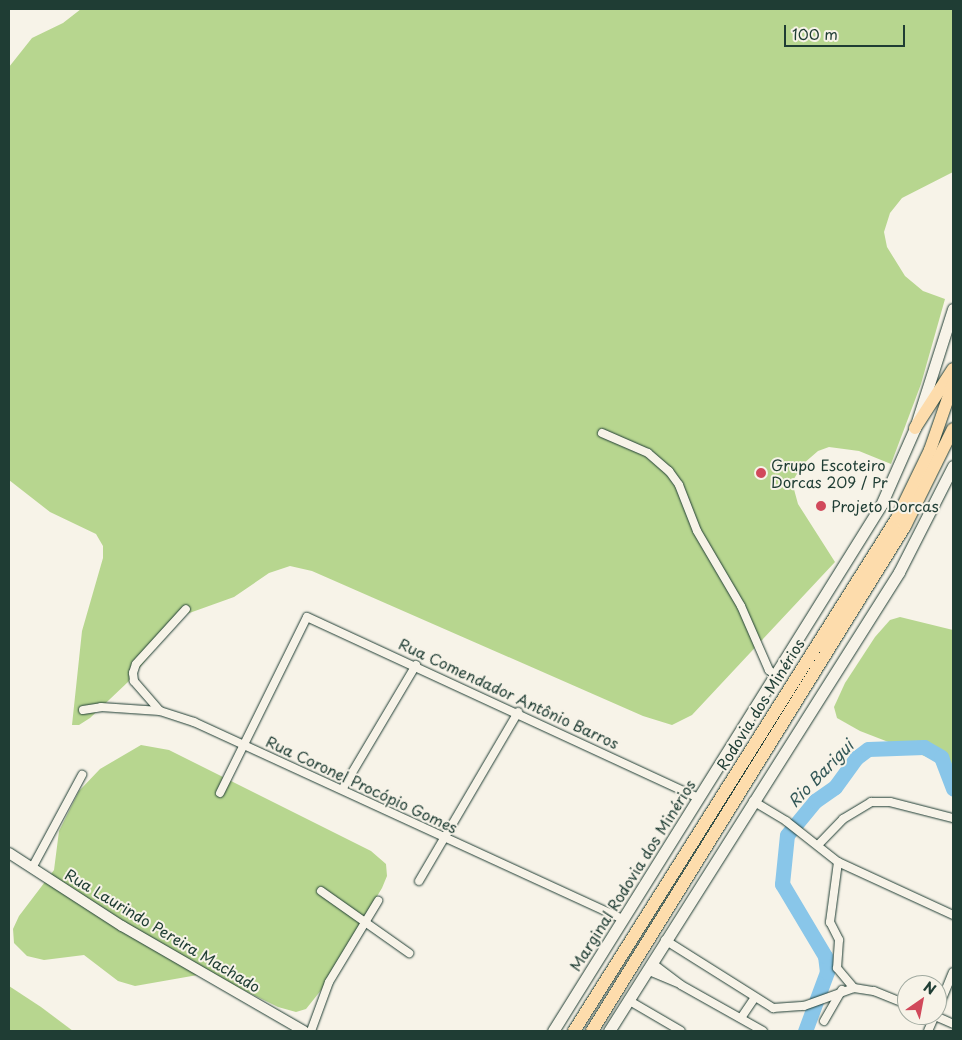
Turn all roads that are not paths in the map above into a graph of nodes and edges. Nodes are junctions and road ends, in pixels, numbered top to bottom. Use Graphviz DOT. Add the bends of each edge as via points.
graph roads {
  1 [pos="953,309"];
  2 [pos="953,370"];
  3 [pos="953,384"];
  4 [pos="915,428"];
  5 [pos="953,429"];
  6 [pos="602,433"];
  7 [pos="953,466"];
  8 [pos="186,608"];
  9 [pos="416,665"];
  10 [pos="776,676"];
  11 [pos="84,710"];
  12 [pos="160,710"];
  13 [pos="518,712"];
  14 [pos="244,744"];
  15 [pos="82,775"];
  16 [pos="343,788"];
  17 [pos="220,793"];
  18 [pos="698,798"];
  19 [pos="753,801"];
  20 [pos="953,818"];
  21 [pos="442,837"];
  22 [pos="818,845"];
  23 [pos="9,853"];
  24 [pos="838,862"];
  25 [pos="32,868"];
  26 [pos="419,881"];
  27 [pos="321,890"];
  28 [pos="378,901"];
  29 [pos="953,915"];
  30 [pos="622,918"];
  31 [pos="366,920"];
  32 [pos="665,940"];
  33 [pos="409,953"];
  34 [pos="650,967"];
  35 [pos="953,972"];
  36 [pos="947,986"];
  37 [pos="854,988"];
  38 [pos="842,990"];
  39 [pos="754,999"];
  40 [pos="628,1000"];
  41 [pos="897,1000"];
  42 [pos="740,1018"];
  43 [pos="824,1022"];
  44 [pos="304,1031"];
  45 [pos="311,1031"];
  46 [pos="553,1031"];
  47 [pos="574,1031"];
  48 [pos="592,1031"];
  49 [pos="609,1031"];
  50 [pos="681,1031"];
  51 [pos="763,1031"];
  1 -- 4 [label="main road, Marginal Rodovia dos Minérios"];
  2 -- 4 [label="main road"];
  3 -- 47 [label="main road, Rodovia dos Minérios" via="930,450 897,518"];
  4 -- 10 [label="main road, Marginal Rodovia dos Minérios" via="881,504"];
  5 -- 48 [label="main road, Rodovia dos Minérios" via="905,526"];
  6 -- 10 [label="street" via="648,453 669,471 679,485 697,532 745,614 769,670"];
  7 -- 19 [label="main road" via="899,572"];
  8 -- 12 [label="street" via="136,664 133,674 134,681"];
  9 -- 13 [label="street, Rua Comendador Antônio Barros"];
  9 -- 14 [label="street, Rua Comendador Antônio Barros" via="307,617"];
  9 -- 16 [label="street"];
  10 -- 18 [label="main road, Marginal Rodovia dos Minérios"];
  11 -- 12 [label="street, Rua Coronel Procópio Gomes" via="101,707"];
  12 -- 14 [label="street, Rua Coronel Procópio Gomes"];
  13 -- 18 [label="street, Rua Comendador Antônio Barros"];
  13 -- 21 [label="street"];
  14 -- 16 [label="street, Rua Coronel Procópio Gomes"];
  14 -- 17 [label="street"];
  15 -- 25 [label="street"];
  16 -- 21 [label="street, Rua Coronel Procópio Gomes"];
  18 -- 30 [label="main road, Marginal Rodovia dos Minérios"];
  19 -- 22 [label="street"];
  19 -- 32 [label="main road"];
  20 -- 22 [label="street" via="890,802 871,802 843,819"];
  21 -- 26 [label="street"];
  21 -- 30 [label="street, Rua Coronel Procópio Gomes"];
  22 -- 24 [label="street"];
  23 -- 25 [label="street, Rua Laurindo Pereira Machado"];
  24 -- 29 [label="street"];
  24 -- 37 [label="street" via="830,922 839,940 837,968"];
  25 -- 44 [label="street, Rua Laurindo Pereira Machado" via="122,926"];
  27 -- 31 [label="street"];
  28 -- 31 [label="street"];
  30 -- 46 [label="main road, Marginal Rodovia dos Minérios"];
  31 -- 33 [label="street"];
  31 -- 45 [label="street" via="329,982"];
  32 -- 34 [label="main road"];
  32 -- 39 [label="street"];
  34 -- 40 [label="main road"];
  34 -- 42 [label="street"];
  35 -- 36 [label="street"];
  37 -- 38 [label="street"];
  37 -- 41 [label="street" via="874,991"];
  38 -- 39 [label="street" via="804,1006 773,1008"];
  38 -- 43 [label="street"];
  39 -- 42 [label="street"];
  40 -- 49 [label="main road"];
  40 -- 50 [label="street"];
  42 -- 51 [label="street"];
}
